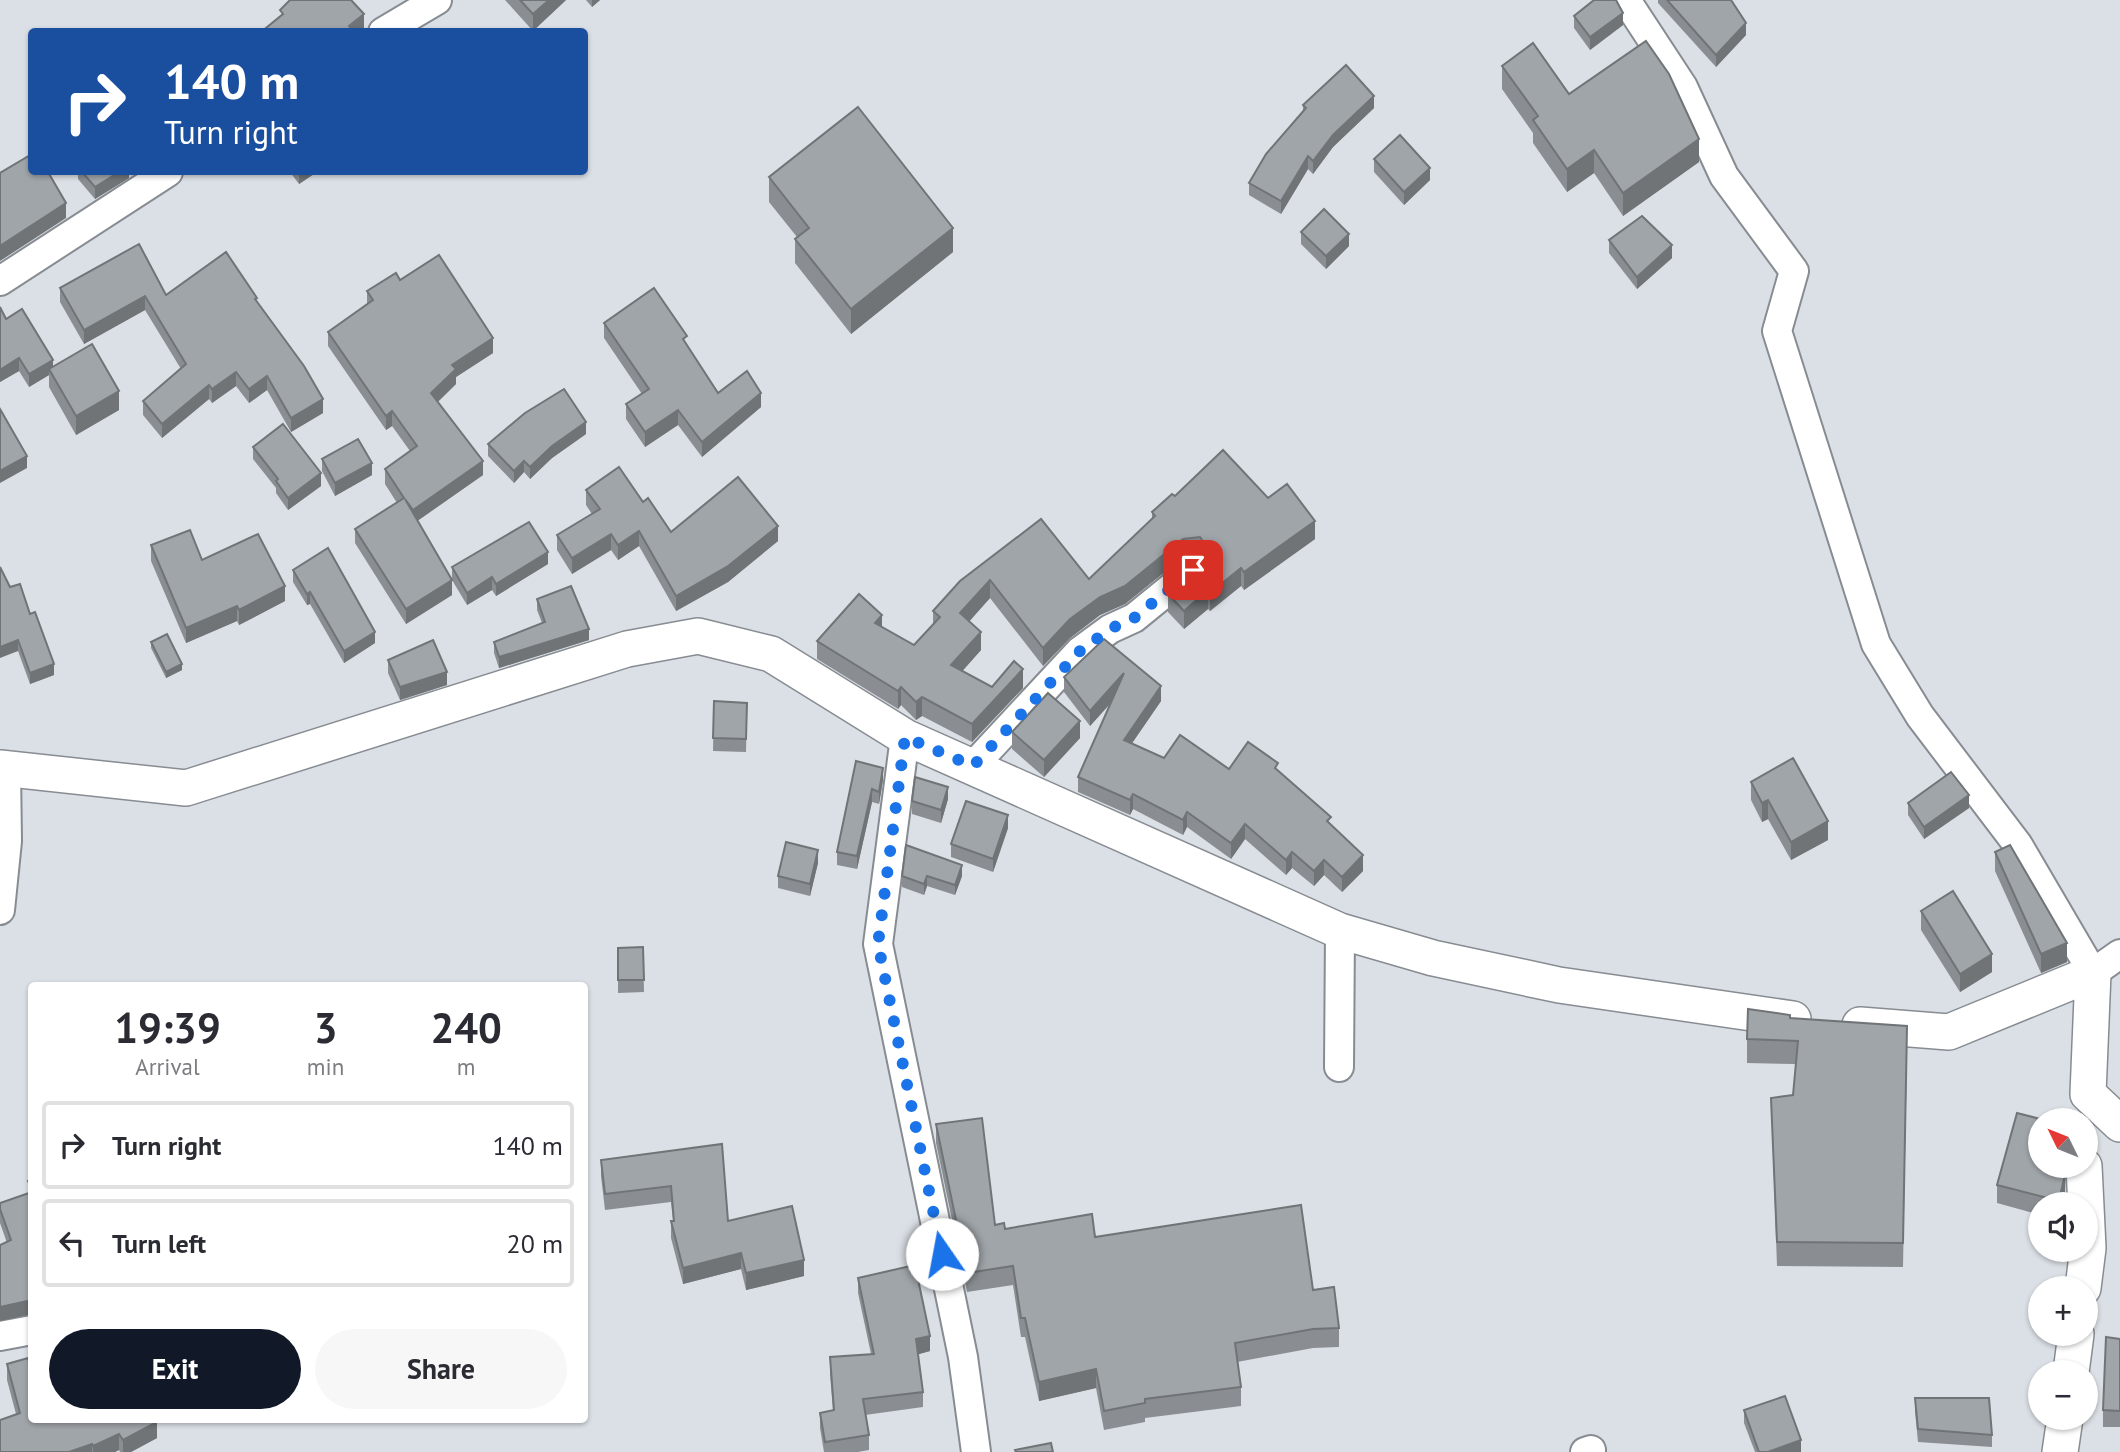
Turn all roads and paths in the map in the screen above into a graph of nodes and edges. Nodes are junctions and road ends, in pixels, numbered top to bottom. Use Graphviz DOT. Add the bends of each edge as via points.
graph roads {
  1 [pos="437,0"];
  2 [pos="1626,0"];
  3 [pos="390,28"];
  4 [pos="163,175"];
  5 [pos="0,281"];
  6 [pos="1193,570"];
  7 [pos="905,737"];
  8 [pos="973,766"];
  9 [pos="3,768"];
  10 [pos="0,910"];
  11 [pos="1340,931"];
  12 [pos="2106,964"];
  13 [pos="1339,1066"];
  14 [pos="2087,1108"];
  15 [pos="2098,1115"];
  16 [pos="2120,1124"];
  17 [pos="2085,1178"];
  18 [pos="2084,1276"];
  19 [pos="2063,1430"];
  20 [pos="976,1452"];
  21 [pos="2060,1452"];
  1 -- 3 [label="street"];
  2 -- 12 [label="street" via="1683,87 1724,176 1794,271 1777,331 1876,645 1920,716"];
  4 -- 5 [label="street"];
  6 -- 8 [label="street" via="1134,618 1080,651"];
  7 -- 8 [label="street"];
  7 -- 9 [label="street" via="771,654 698,636 627,649 186,788"];
  7 -- 20 [label="street" via="878,944 963,1357"];
  8 -- 11 [label="street"];
  9 -- 10 [label="street" via="7,841"];
  11 -- 12 [label="street" via="1433,958 1559,985 1804,1020 1950,1032"];
  11 -- 13 [label="street"];
  12 -- 14 [label="street"];
  15 -- 16 [label="street"];
  17 -- 18 [label="street"];
  19 -- 21 [label="street"];
}
